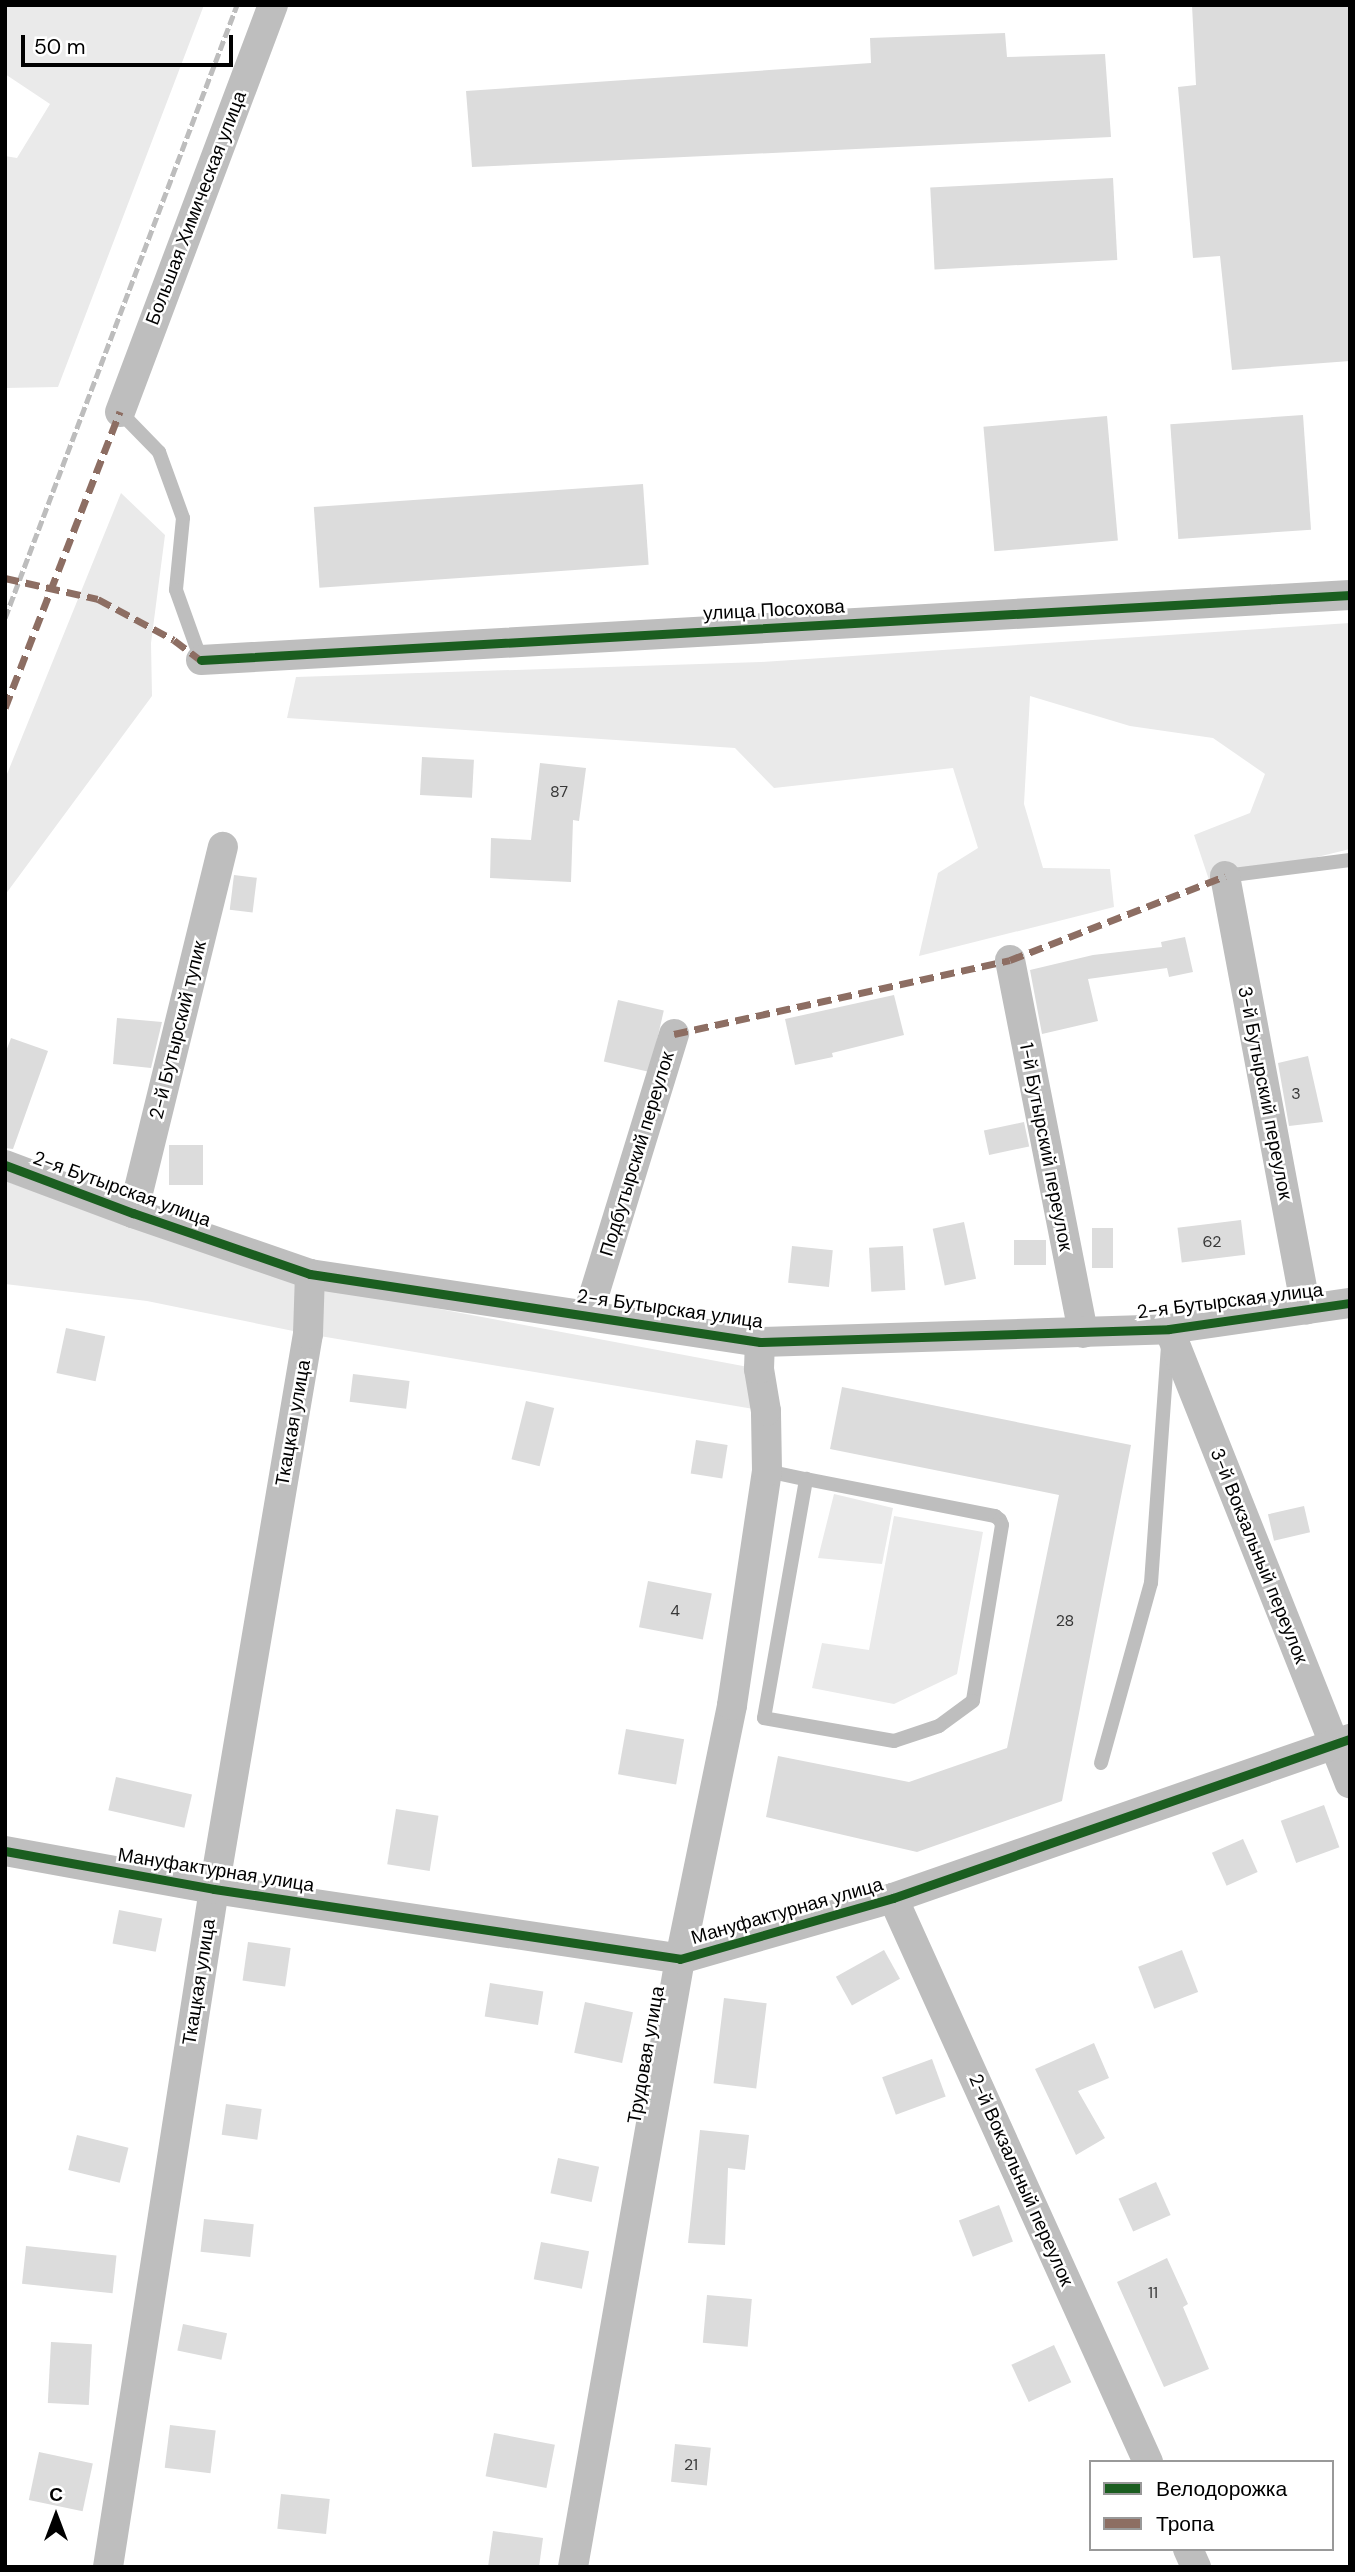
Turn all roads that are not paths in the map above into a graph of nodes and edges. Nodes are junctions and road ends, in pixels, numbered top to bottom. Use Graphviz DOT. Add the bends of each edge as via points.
graph roads {
  1 [pos="273,5"];
  2 [pos="120,412"];
  3 [pos="1350,595"];
  4 [pos="201,660"];
  5 [pos="223,847"];
  6 [pos="1350,860"];
  7 [pos="1225,876"];
  8 [pos="1010,960"];
  9 [pos="674,1034"];
  10 [pos="5,1165"];
  11 [pos="133,1213"];
  12 [pos="310,1273"];
  13 [pos="1350,1303"];
  14 [pos="1306,1310"];
  15 [pos="587,1314"];
  16 [pos="1169,1329"];
  17 [pos="1083,1333"];
  18 [pos="760,1342"];
  19 [pos="767,1471"];
  20 [pos="806,1479"];
  21 [pos="1341,1742"];
  22 [pos="1101,1763"];
  23 [pos="1350,1783"];
  24 [pos="5,1851"];
  25 [pos="214,1888"];
  26 [pos="893,1898"];
  27 [pos="681,1959"];
  28 [pos="1147,2460"];
  29 [pos="1189,2551"];
  30 [pos="108,2567"];
  31 [pos="573,2567"];
  32 [pos="1196,2567"];
  1 -- 2 [label="street, Большая Химическая улица"];
  2 -- 4 [label="lane" via="159,452 183,518 176,590"];
  3 -- 4 [label="street, улица Посохова"];
  5 -- 11 [label="street, 2-й Бутырский тупик"];
  6 -- 7 [label="lane"];
  7 -- 14 [label="street, 3-й Бутырский переулок"];
  8 -- 17 [label="street, 1-й Бутырский переулок"];
  9 -- 15 [label="street, Подбутырский переулок"];
  10 -- 11 [label="street, 2-я Бутырская улица"];
  11 -- 12 [label="street, 2-я Бутырская улица"];
  12 -- 15 [label="street, 2-я Бутырская улица"];
  12 -- 25 [label="street, Ткацкая улица" via="309,1334"];
  13 -- 14 [label="street, 2-я Бутырская улица"];
  14 -- 16 [label="street, 2-я Бутырская улица"];
  15 -- 18 [label="street, 2-я Бутырская улица"];
  16 -- 17 [label="street, 2-я Бутырская улица"];
  16 -- 21 [label="street, 3-й Вокзальный переулок"];
  16 -- 22 [label="lane" via="1151,1583"];
  17 -- 18 [label="street, 2-я Бутырская улица"];
  18 -- 19 [label="street, Трудовая улица"];
  19 -- 20 [label="lane"];
  19 -- 27 [label="street, Трудовая улица" via="732,1705"];
  20 -- 20 [label="lane" via="1000,1520 973,1701 939,1726 894,1741 764,1718"];
  21 -- 23 [label="street, 3-й Вокзальный переулок"];
  21 -- 26 [label="street, Мануфактурная улица"];
  24 -- 25 [label="street, Мануфактурная улица"];
  25 -- 27 [label="street, Мануфактурная улица"];
  25 -- 30 [label="street, Ткацкая улица"];
  26 -- 27 [label="street, Мануфактурная улица"];
  26 -- 28 [label="street, 2-й Вокзальный переулок"];
  27 -- 31 [label="street, Трудовая улица"];
  29 -- 32 [label="street"];
}
